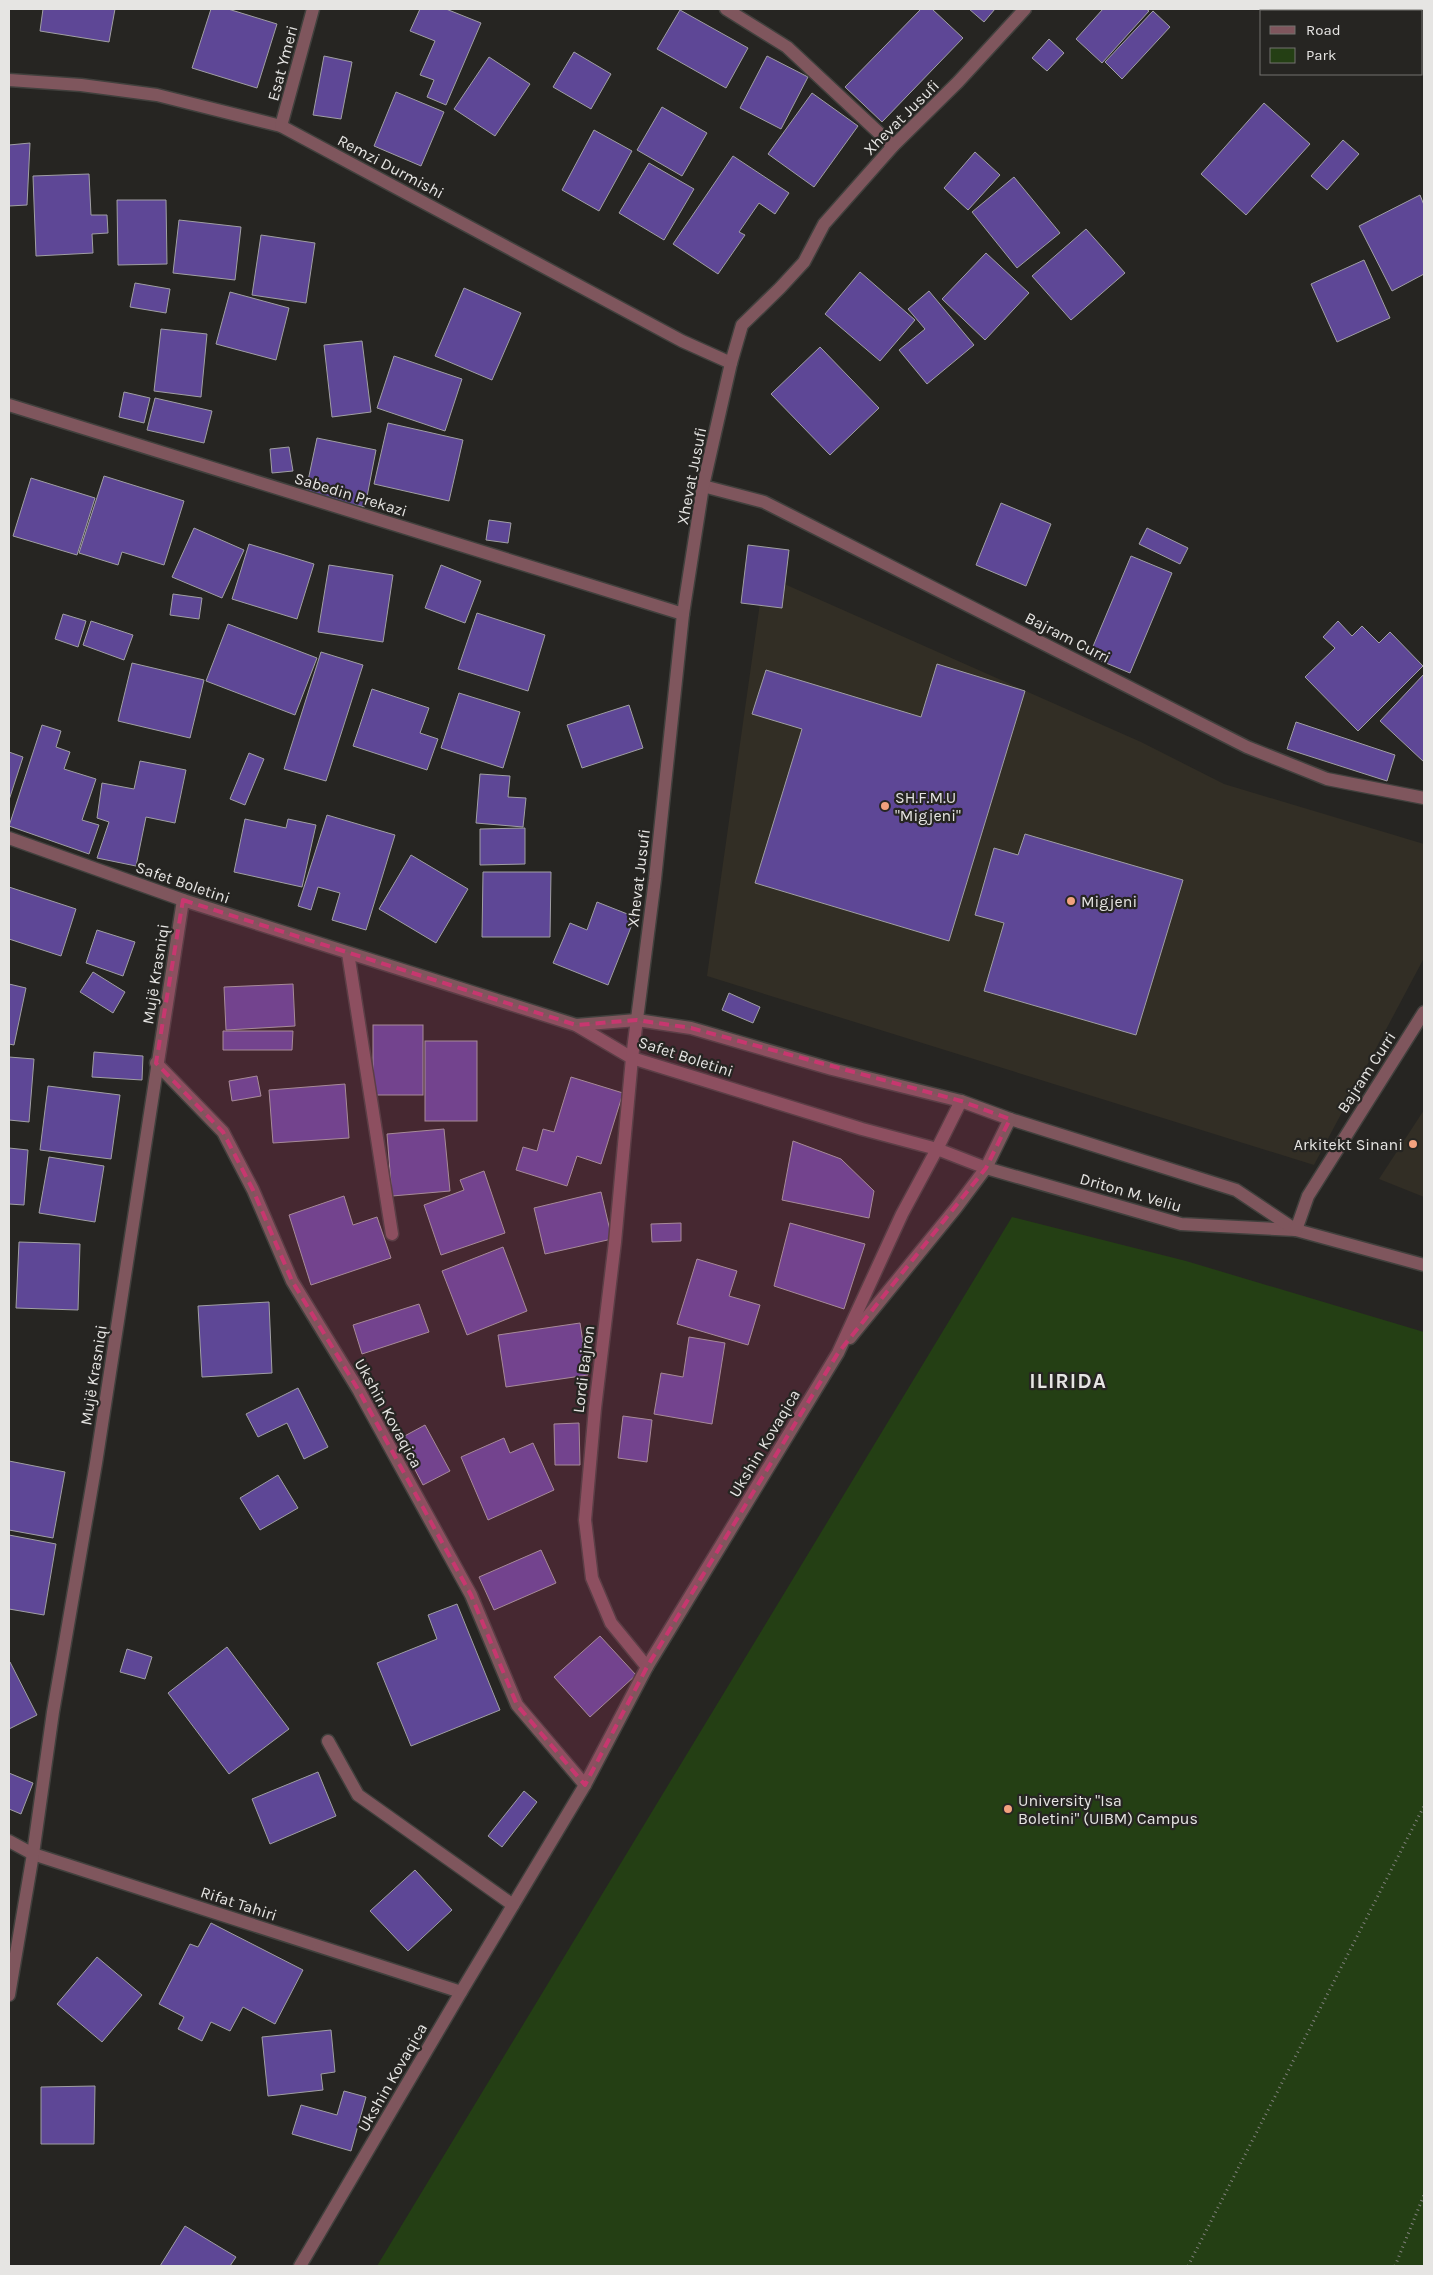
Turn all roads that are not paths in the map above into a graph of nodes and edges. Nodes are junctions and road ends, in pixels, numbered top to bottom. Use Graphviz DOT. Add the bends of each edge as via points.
graph roads {
  1 [pos="313,9"];
  2 [pos="726,9"];
  3 [pos="1025,9"];
  4 [pos="9,80"];
  5 [pos="281,126"];
  6 [pos="893,146"];
  7 [pos="731,363"];
  8 [pos="9,405"];
  9 [pos="703,486"];
  10 [pos="683,614"];
  11 [pos="1424,798"];
  12 [pos="9,838"];
  13 [pos="182,900"];
  14 [pos="348,953"];
  15 [pos="1424,1012"];
  16 [pos="637,1020"];
  17 [pos="576,1025"];
  18 [pos="632,1058"];
  19 [pos="156,1063"];
  20 [pos="961,1101"];
  21 [pos="985,1110"];
  22 [pos="1010,1119"];
  23 [pos="937,1149"];
  24 [pos="962,1159"];
  25 [pos="986,1168"];
  26 [pos="1296,1230"];
  27 [pos="392,1234"];
  28 [pos="1424,1265"];
  29 [pos="838,1353"];
  30 [pos="647,1667"];
  31 [pos="328,1741"];
  32 [pos="585,1785"];
  33 [pos="9,1841"];
  34 [pos="33,1854"];
  35 [pos="513,1905"];
  36 [pos="461,1992"];
  37 [pos="9,1995"];
  38 [pos="300,2266"];
  1 -- 5 [label="street, Esat Ymeri"];
  2 -- 6 [label="street" via="787,47"];
  3 -- 6 [label="street, Xhevat Jusufi"];
  4 -- 5 [label="street, Remzi Durmishi" via="157,95"];
  5 -- 7 [label="street, Remzi Durmishi" via="682,341"];
  6 -- 7 [label="street, Xhevat Jusufi" via="824,224 804,262 742,325"];
  7 -- 9 [label="street, Xhevat Jusufi"];
  8 -- 10 [label="street, Sabedin Prekazi"];
  9 -- 10 [label="street, Xhevat Jusufi"];
  9 -- 11 [label="street, Bajram Curri" via="764,502 1247,747 1327,778"];
  10 -- 16 [label="street, Xhevat Jusufi"];
  12 -- 13 [label="street, Safet Boletini"];
  13 -- 14 [label="street, Safet Boletini"];
  13 -- 19 [label="street, Mujë Krasniqi"];
  14 -- 17 [label="street, Safet Boletini"];
  14 -- 27 [label="street"];
  15 -- 26 [label="street, Bajram Curri" via="1308,1196"];
  16 -- 17 [label="street, Safet Boletini"];
  16 -- 18 [label="street, Xhevat Jusufi"];
  16 -- 20 [label="street, Safet Boletini" via="691,1028 832,1069"];
  17 -- 18 [label="street, Safet Boletini"];
  18 -- 23 [label="street, Safet Boletini"];
  18 -- 30 [label="street, Lordi Bajron" via="585,1520 592,1578 611,1623"];
  19 -- 32 [label="street, Ukshin Kovaqica" via="222,1132 253,1190 292,1281 359,1391 471,1595 517,1705"];
  19 -- 34 [label="street, Mujë Krasniqi"];
  20 -- 21 [label="street, Safet Boletini"];
  20 -- 23 [label="street, Ukshin Kovaqica"];
  21 -- 22 [label="street, Driton M. Veliu"];
  22 -- 25 [label="street, Ukshin Kovaqica"];
  22 -- 26 [label="street, Driton M. Veliu" via="1236,1190"];
  23 -- 24 [label="street, Safet Boletini"];
  23 -- 29 [label="street, Ukshin Kovaqica" via="902,1214"];
  24 -- 25 [label="street, Driton M. Veliu"];
  25 -- 26 [label="street, Driton M. Veliu" via="1181,1224"];
  25 -- 29 [label="street, Ukshin Kovaqica"];
  26 -- 28 [label="street, Driton M. Veliu"];
  29 -- 30 [label="street, Ukshin Kovaqica"];
  30 -- 32 [label="street, Ukshin Kovaqica"];
  31 -- 35 [label="street" via="358,1796"];
  32 -- 35 [label="street, Ukshin Kovaqica"];
  33 -- 34 [label="street, Rifat Tahiri"];
  34 -- 36 [label="street, Rifat Tahiri"];
  34 -- 37 [label="street, Mujë Krasniqi"];
  35 -- 36 [label="street, Ukshin Kovaqica"];
  36 -- 38 [label="street, Ukshin Kovaqica"];
}
